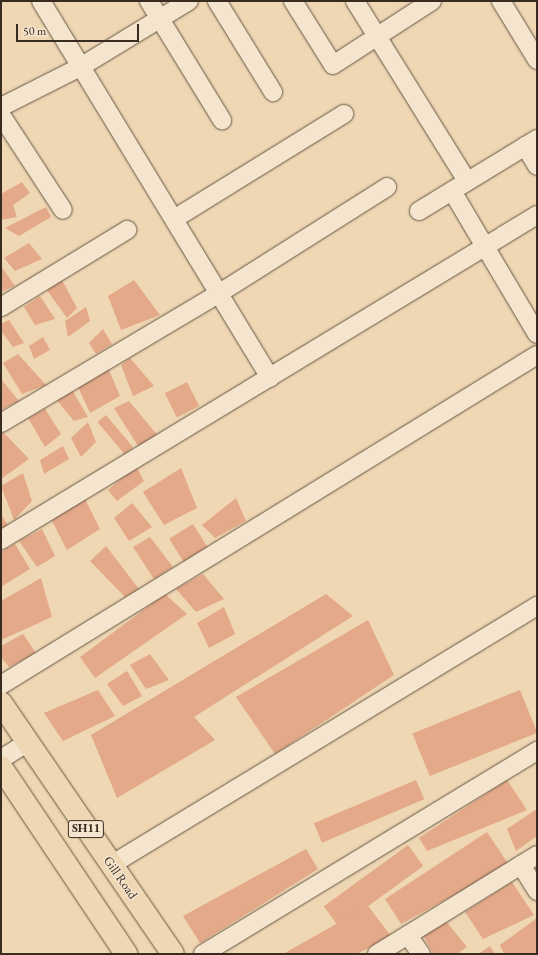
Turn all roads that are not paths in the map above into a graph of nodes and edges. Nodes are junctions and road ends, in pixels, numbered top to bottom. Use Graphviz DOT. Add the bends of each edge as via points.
graph roads {
  1 [pos="41,1"];
  2 [pos="149,1"];
  3 [pos="189,1"];
  4 [pos="217,1"];
  5 [pos="292,1"];
  6 [pos="355,1"];
  7 [pos="432,1"];
  8 [pos="501,1"];
  9 [pos="160,19"];
  10 [pos="379,36"];
  11 [pos="537,60"];
  12 [pos="82,66"];
  13 [pos="272,92"];
  14 [pos="1,107"];
  15 [pos="344,114"];
  16 [pos="1,115"];
  17 [pos="222,120"];
  18 [pos="531,142"];
  19 [pos="537,166"];
  20 [pos="460,186"];
  21 [pos="387,187"];
  22 [pos="63,210"];
  23 [pos="419,211"];
  24 [pos="537,215"];
  25 [pos="174,219"];
  26 [pos="127,230"];
  27 [pos="486,247"];
  28 [pos="218,294"];
  29 [pos="1,307"];
  30 [pos="537,334"];
  31 [pos="537,355"];
  32 [pos="270,378"];
  33 [pos="1,423"];
  34 [pos="1,540"];
  35 [pos="537,606"];
  36 [pos="1,685"];
  37 [pos="1,703"];
  38 [pos="28,742"];
  39 [pos="537,751"];
  40 [pos="1,759"];
  41 [pos="1,767"];
  42 [pos="537,856"];
  43 [pos="111,865"];
  44 [pos="521,865"];
  45 [pos="537,890"];
  46 [pos="408,935"];
  47 [pos="126,954"];
  48 [pos="173,954"];
  49 [pos="203,954"];
  50 [pos="377,954"];
  51 [pos="421,954"];
  1 -- 12 [label="street"];
  2 -- 9 [label="street"];
  3 -- 9 [label="street"];
  4 -- 13 [label="street"];
  5 -- 10 [label="street" via="333,65"];
  6 -- 10 [label="street"];
  7 -- 10 [label="street"];
  8 -- 11 [label="street"];
  9 -- 12 [label="street"];
  9 -- 17 [label="street"];
  10 -- 20 [label="street"];
  12 -- 14 [label="street"];
  12 -- 25 [label="street"];
  15 -- 25 [label="street"];
  16 -- 22 [label="street"];
  18 -- 19 [label="street"];
  18 -- 20 [label="street"];
  20 -- 23 [label="street"];
  20 -- 27 [label="street"];
  21 -- 28 [label="street"];
  24 -- 27 [label="street"];
  25 -- 28 [label="street"];
  26 -- 29 [label="street"];
  27 -- 30 [label="street"];
  27 -- 32 [label="street"];
  28 -- 32 [label="street"];
  28 -- 33 [label="street"];
  31 -- 36 [label="street"];
  32 -- 34 [label="street"];
  35 -- 43 [label="street"];
  37 -- 38 [label="main road, Gill Road / SH11"];
  38 -- 40 [label="street"];
  38 -- 43 [label="main road, Gill Road / SH11"];
  39 -- 49 [label="street"];
  41 -- 47 [label="main road, SH11"];
  42 -- 44 [label="street"];
  43 -- 48 [label="main road, Gill Road / SH11"];
  44 -- 45 [label="street"];
  44 -- 46 [label="street"];
  46 -- 50 [label="street"];
  46 -- 51 [label="street"];
}
